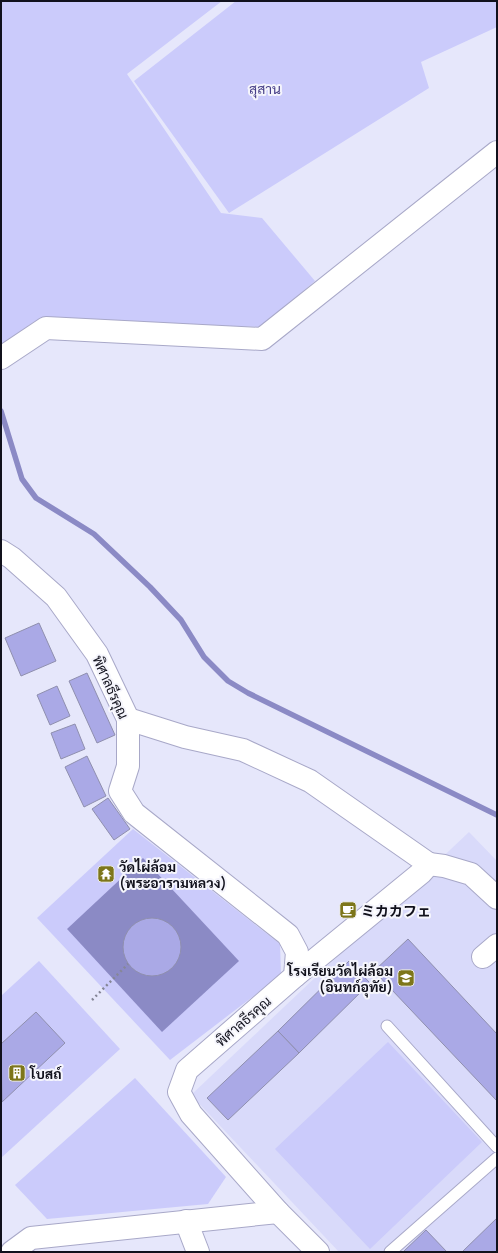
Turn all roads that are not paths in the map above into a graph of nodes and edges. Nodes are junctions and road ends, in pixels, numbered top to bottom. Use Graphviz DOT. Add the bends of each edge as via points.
graph roads {
  1 [pos="497,152"];
  2 [pos="1,358"];
  3 [pos="1,551"];
  4 [pos="128,718"];
  5 [pos="429,864"];
  6 [pos="497,898"];
  7 [pos="295,976"];
  8 [pos="387,1026"];
  9 [pos="497,1147"];
  10 [pos="497,1158"];
  11 [pos="278,1212"];
  12 [pos="186,1221"];
  13 [pos="12,1252"];
  14 [pos="198,1252"];
  15 [pos="318,1252"];
  16 [pos="390,1252"];
  1 -- 2 [label="street" via="262,339 46,328"];
  3 -- 4 [label="street, พิศาลธีรคุณ" via="56,597 97,654"];
  4 -- 5 [label="street" via="185,737 243,750 310,781"];
  4 -- 7 [label="street, พิศาลธีรคุณ" via="128,766 120,792 134,813 288,935 297,952"];
  5 -- 6 [label="street" via="471,874"];
  5 -- 7 [label="street"];
  7 -- 11 [label="street, พิศาลธีรคุณ" via="187,1070 179,1092 191,1114"];
  8 -- 9 [label="lane"];
  10 -- 16 [label="lane"];
  11 -- 12 [label="street"];
  11 -- 15 [label="street, พิศาลธีรคุณ"];
  12 -- 13 [label="street" via="31,1238"];
  12 -- 14 [label="street"];
}
